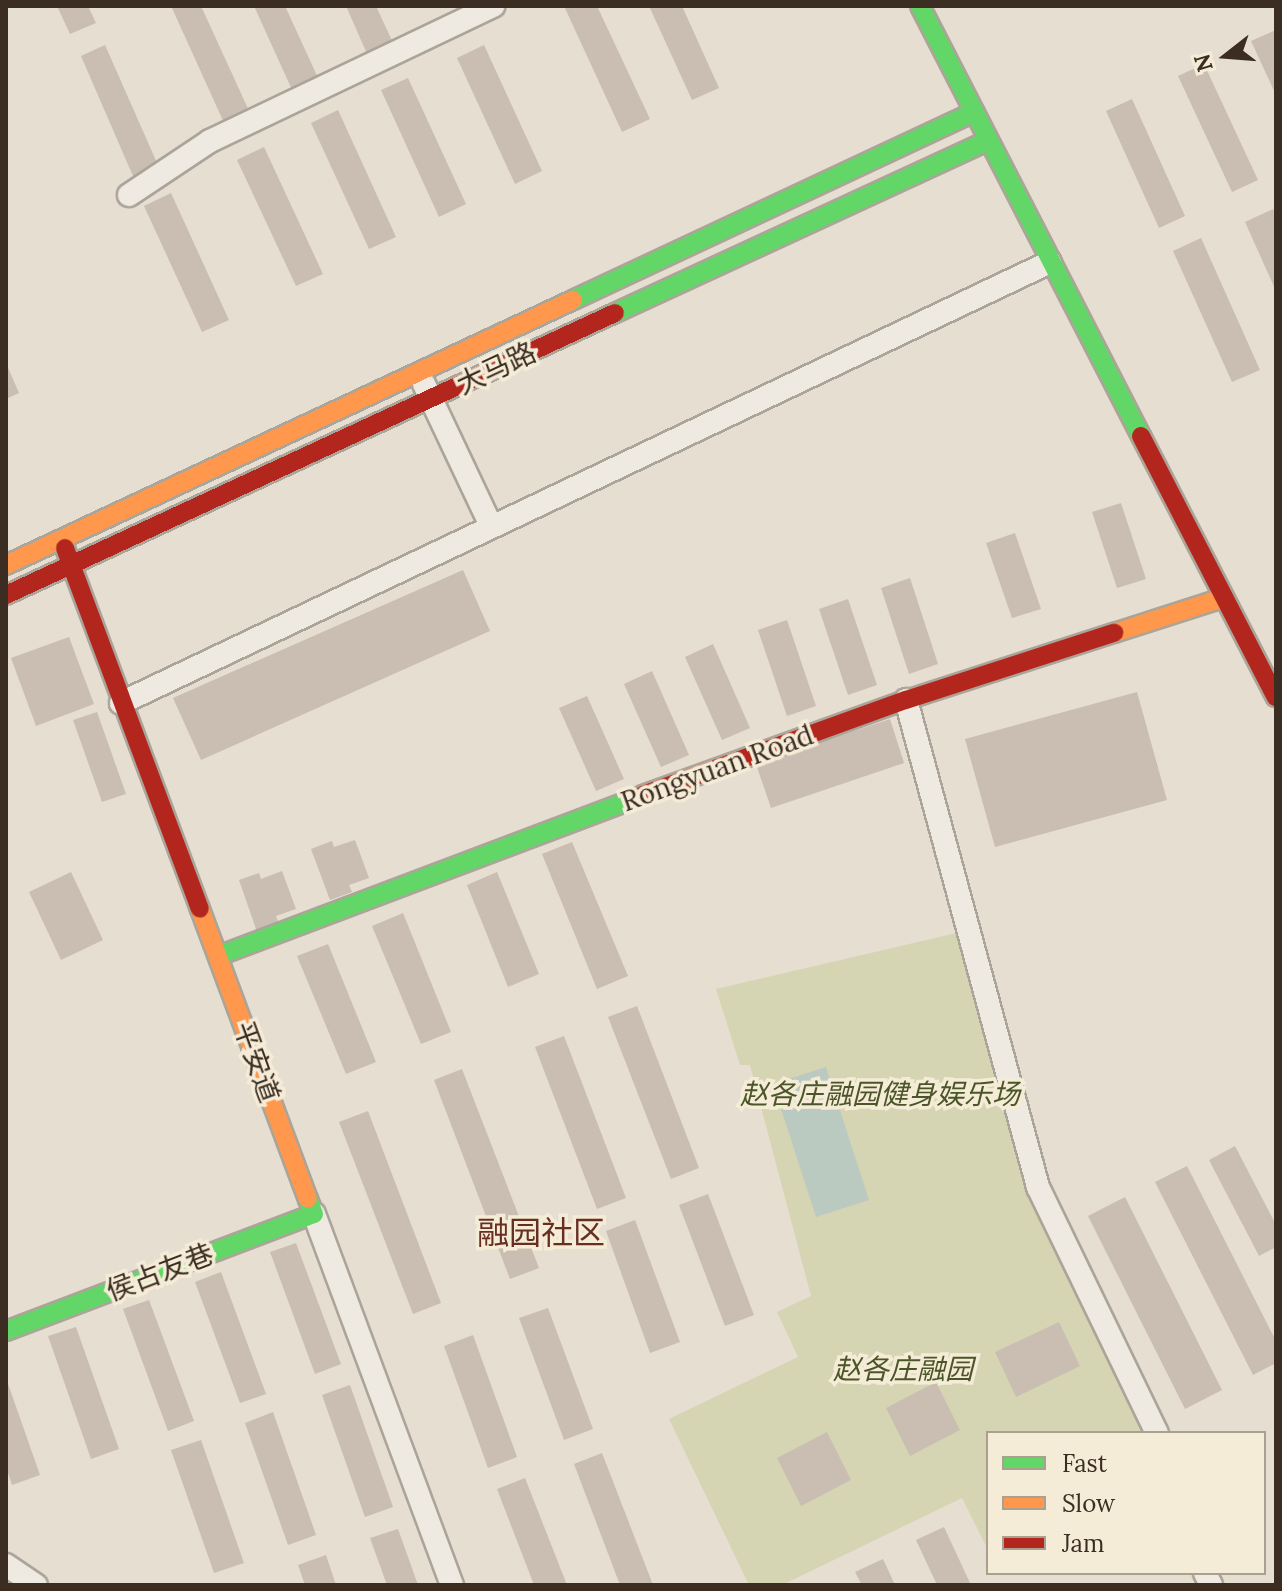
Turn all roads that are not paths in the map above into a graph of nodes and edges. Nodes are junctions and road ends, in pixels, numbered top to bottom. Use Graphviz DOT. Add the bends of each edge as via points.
graph roads {
  1 [pos="493,6"];
  2 [pos="920,6"];
  3 [pos="972,113"];
  4 [pos="987,141"];
  5 [pos="129,195"];
  6 [pos="1050,262"];
  7 [pos="419,372"];
  8 [pos="431,398"];
  9 [pos="491,526"];
  10 [pos="63,538"];
  11 [pos="6,565"];
  12 [pos="69,566"];
  13 [pos="6,595"];
  14 [pos="1223,598"];
  15 [pos="1276,697"];
  16 [pos="906,700"];
  17 [pos="121,703"];
  18 [pos="218,956"];
  19 [pos="314,1214"];
  20 [pos="6,1331"];
  21 [pos="1156,1431"];
  22 [pos="6,1565"];
  23 [pos="36,1585"];
  24 [pos="452,1585"];
  1 -- 5 [label="street" via="210,141"];
  2 -- 3 [label="street"];
  3 -- 4 [label="street"];
  3 -- 7 [label="street, 大马路"];
  4 -- 6 [label="street"];
  4 -- 8 [label="street, 大马路"];
  6 -- 9 [label="street"];
  6 -- 14 [label="street"];
  7 -- 8 [label="street"];
  7 -- 10 [label="street, 大马路"];
  8 -- 9 [label="street"];
  8 -- 12 [label="street, 大马路"];
  9 -- 17 [label="street"];
  10 -- 11 [label="street, 大马路"];
  10 -- 12 [label="street, 平安道"];
  12 -- 13 [label="street, 大马路"];
  12 -- 17 [label="street, 平安道"];
  14 -- 15 [label="street"];
  14 -- 16 [label="street, Rongyuan Road"];
  16 -- 18 [label="street, Rongyuan Road"];
  16 -- 21 [label="street" via="1038,1187"];
  17 -- 18 [label="street, 平安道"];
  18 -- 19 [label="street, 平安道"];
  19 -- 20 [label="street, 侯占友巷"];
  19 -- 24 [label="street, 平安道"];
  22 -- 23 [label="street"];
}
